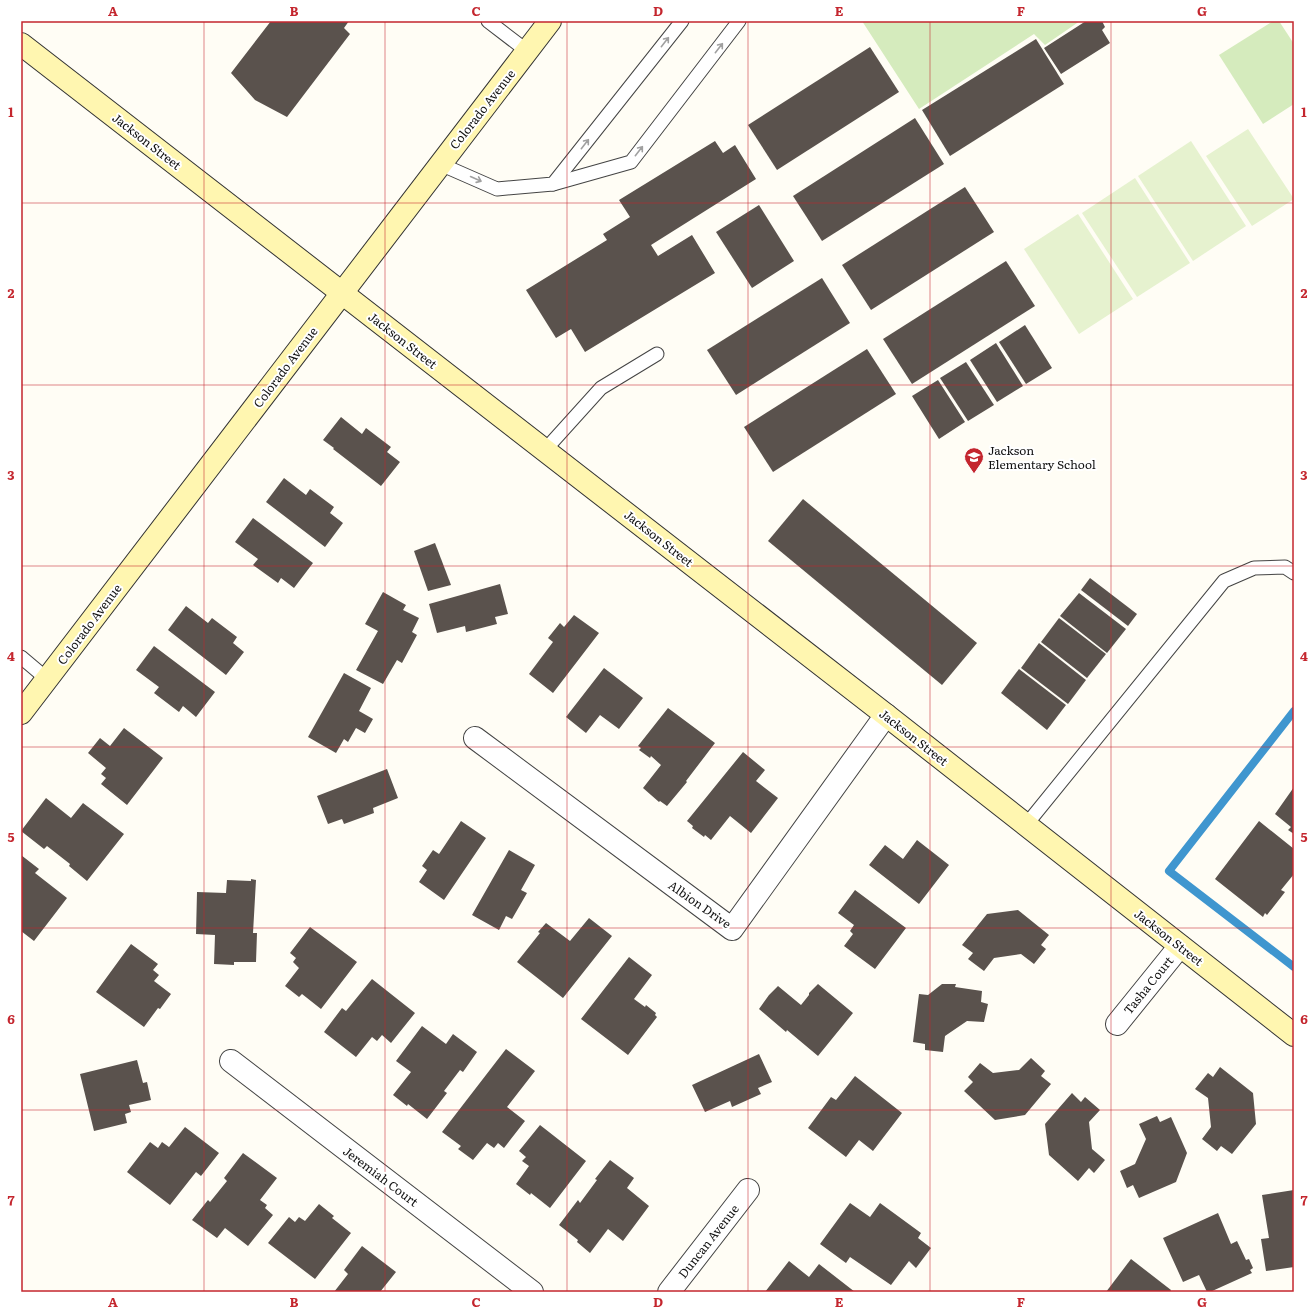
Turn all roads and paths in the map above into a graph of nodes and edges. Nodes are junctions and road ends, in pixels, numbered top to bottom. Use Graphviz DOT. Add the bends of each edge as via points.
graph roads {
  1 [pos="488,21"];
  2 [pos="550,21"];
  3 [pos="682,21"];
  4 [pos="739,21"];
  5 [pos="21,44"];
  6 [pos="527,51"];
  7 [pos="440,164"];
  8 [pos="553,184"];
  9 [pos="341,292"];
  10 [pos="657,354"];
  11 [pos="545,450"];
  12 [pos="1294,572"];
  13 [pos="21,657"];
  14 [pos="47,679"];
  15 [pos="21,713"];
  16 [pos="886,714"];
  17 [pos="476,738"];
  18 [pos="1026,825"];
  19 [pos="1180,946"];
  20 [pos="1116,1024"];
  21 [pos="1294,1035"];
  22 [pos="230,1061"];
  23 [pos="748,1190"];
  24 [pos="532,1292"];
  25 [pos="669,1292"];
  1 -- 6 [label="lane"];
  2 -- 6 [label="main road, Colorado Avenue"];
  8 -- 3 [label="lane, one-way"];
  8 -- 4 [label="lane, one-way" via="631,162"];
  5 -- 9 [label="main road, Jackson Street"];
  6 -- 7 [label="main road, Colorado Avenue"];
  7 -- 8 [label="lane, one-way" via="497,189"];
  7 -- 9 [label="main road, Colorado Avenue"];
  9 -- 11 [label="main road, Jackson Street"];
  9 -- 14 [label="main road, Colorado Avenue"];
  10 -- 11 [label="lane" via="601,388"];
  11 -- 16 [label="main road, Jackson Street"];
  12 -- 18 [label="lane" via="1285,567 1254,568 1224,581"];
  13 -- 14 [label="lane"];
  14 -- 15 [label="main road, Colorado Avenue"];
  16 -- 17 [label="street, Albion Drive" via="732,930"];
  16 -- 18 [label="main road, Jackson Street"];
  18 -- 19 [label="main road, Jackson Street"];
  19 -- 20 [label="street, Tasha Court"];
  19 -- 21 [label="main road, Jackson Street"];
  22 -- 24 [label="street, Jeremiah Court"];
  23 -- 25 [label="street, Duncan Avenue"];
}
